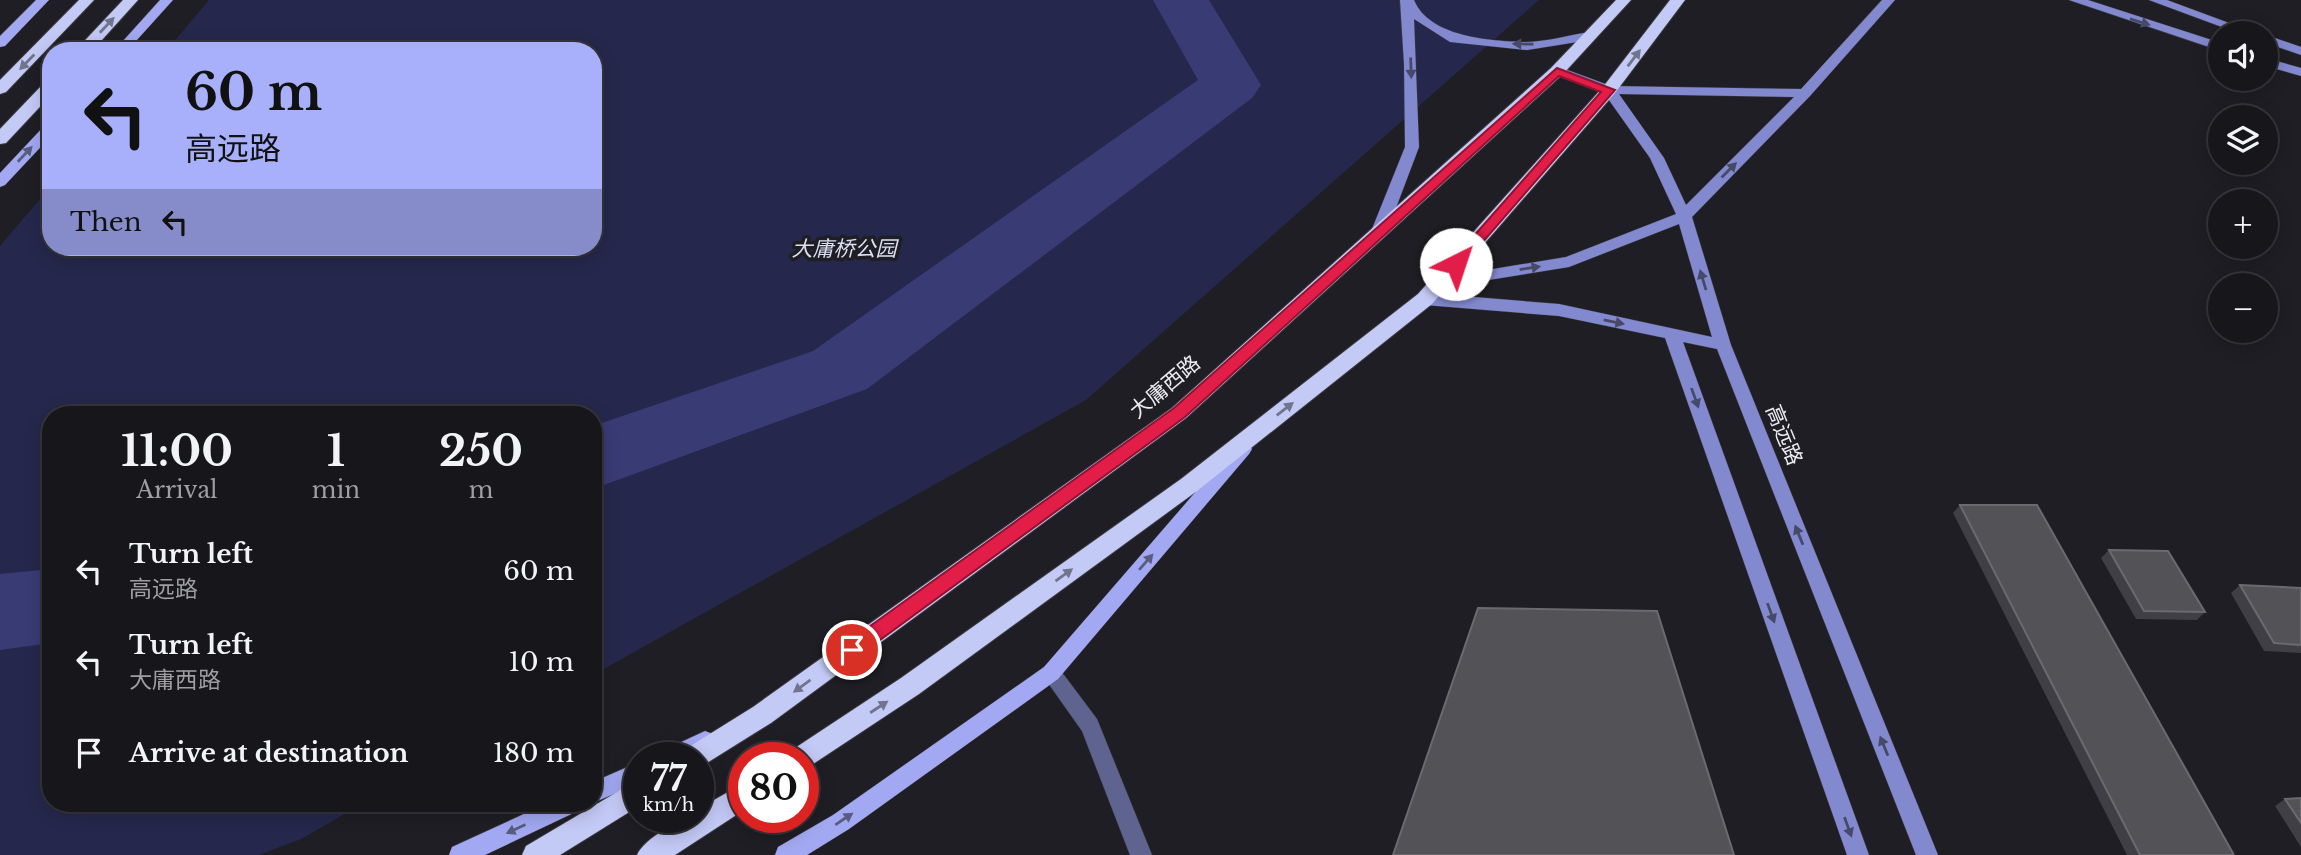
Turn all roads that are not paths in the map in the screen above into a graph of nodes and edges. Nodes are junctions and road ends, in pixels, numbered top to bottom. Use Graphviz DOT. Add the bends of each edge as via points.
graph roads {
  1 [pos="43,0"];
  2 [pos="87,0"];
  3 [pos="131,0"];
  4 [pos="167,0"];
  5 [pos="1407,0"];
  6 [pos="1624,0"];
  7 [pos="1678,0"];
  8 [pos="1889,0"];
  9 [pos="2076,0"];
  10 [pos="2155,0"];
  11 [pos="2215,21"];
  12 [pos="1590,36"];
  13 [pos="46,42"];
  14 [pos="91,42"];
  15 [pos="128,42"];
  16 [pos="0,43"];
  17 [pos="2208,43"];
  18 [pos="2278,43"];
  19 [pos="42,46"];
  20 [pos="2301,51"];
  21 [pos="2278,65"];
  22 [pos="1557,71"];
  23 [pos="2301,72"];
  24 [pos="0,89"];
  25 [pos="1609,90"];
  26 [pos="1805,93"];
  27 [pos="42,95"];
  28 [pos="42,137"];
  29 [pos="0,139"];
  30 [pos="0,182"];
  31 [pos="1684,216"];
  32 [pos="1380,229"];
  33 [pos="1432,291"];
  34 [pos="1672,334"];
  35 [pos="1723,345"];
  36 [pos="1259,430"];
  37 [pos="1051,673"];
  38 [pos="762,715"];
  39 [pos="704,742"];
  40 [pos="714,745"];
  41 [pos="819,746"];
  42 [pos="623,779"];
  43 [pos="602,789"];
  44 [pos="623,801"];
  45 [pos="728,805"];
  46 [pos="553,812"];
  47 [pos="460,855"];
  48 [pos="536,855"];
  49 [pos="651,855"];
  50 [pos="786,855"];
  51 [pos="1141,855"];
  52 [pos="1858,855"];
  53 [pos="1927,855"];
  1 -- 16 [label="main road"];
  2 -- 13 [label="highway, one-way"];
  14 -- 3 [label="highway, one-way"];
  4 -- 15 [label="main road"];
  12 -- 5 [label="street, one-way" via="1527,46 1450,38 1413,13"];
  5 -- 32 [label="street, one-way" via="1412,147"];
  6 -- 12 [label="highway, 大庸西路"];
  25 -- 7 [label="highway, one-way"];
  8 -- 26 [label="street"];
  9 -- 17 [label="street, one-way"];
  10 -- 11 [label="street"];
  12 -- 22 [label="highway, 大庸西路"];
  18 -- 20 [label="street"];
  19 -- 24 [label="highway, one-way"];
  21 -- 23 [label="street"];
  22 -- 25 [label="street"];
  22 -- 32 [label="highway, 大庸西路"];
  25 -- 26 [label="street"];
  25 -- 31 [label="street, 高远路" via="1657,158"];
  25 -- 33 [label="highway"];
  31 -- 26 [label="street, one-way"];
  27 -- 29 [label="highway"];
  30 -- 28 [label="main road, one-way"];
  33 -- 31 [label="street, one-way" via="1569,262"];
  35 -- 31 [label="street, 高远路, one-way"];
  32 -- 38 [label="highway, 大庸西路, one-way" via="1179,413"];
  33 -- 34 [label="street, one-way" via="1559,310"];
  36 -- 33 [label="highway, one-way"];
  34 -- 35 [label="street"];
  34 -- 52 [label="street, one-way"];
  53 -- 35 [label="street, 高远路, one-way"];
  37 -- 36 [label="main road, one-way"];
  41 -- 36 [label="highway, one-way" via="910,687"];
  50 -- 37 [label="main road, one-way" via="841,822"];
  37 -- 51 [label="lane" via="1090,726"];
  38 -- 39 [label="main road"];
  38 -- 40 [label="highway, 大庸西路"];
  42 -- 43 [label="main road"];
  44 -- 48 [label="highway"];
  45 -- 49 [label="highway"];
  46 -- 47 [label="main road, one-way"];
}
